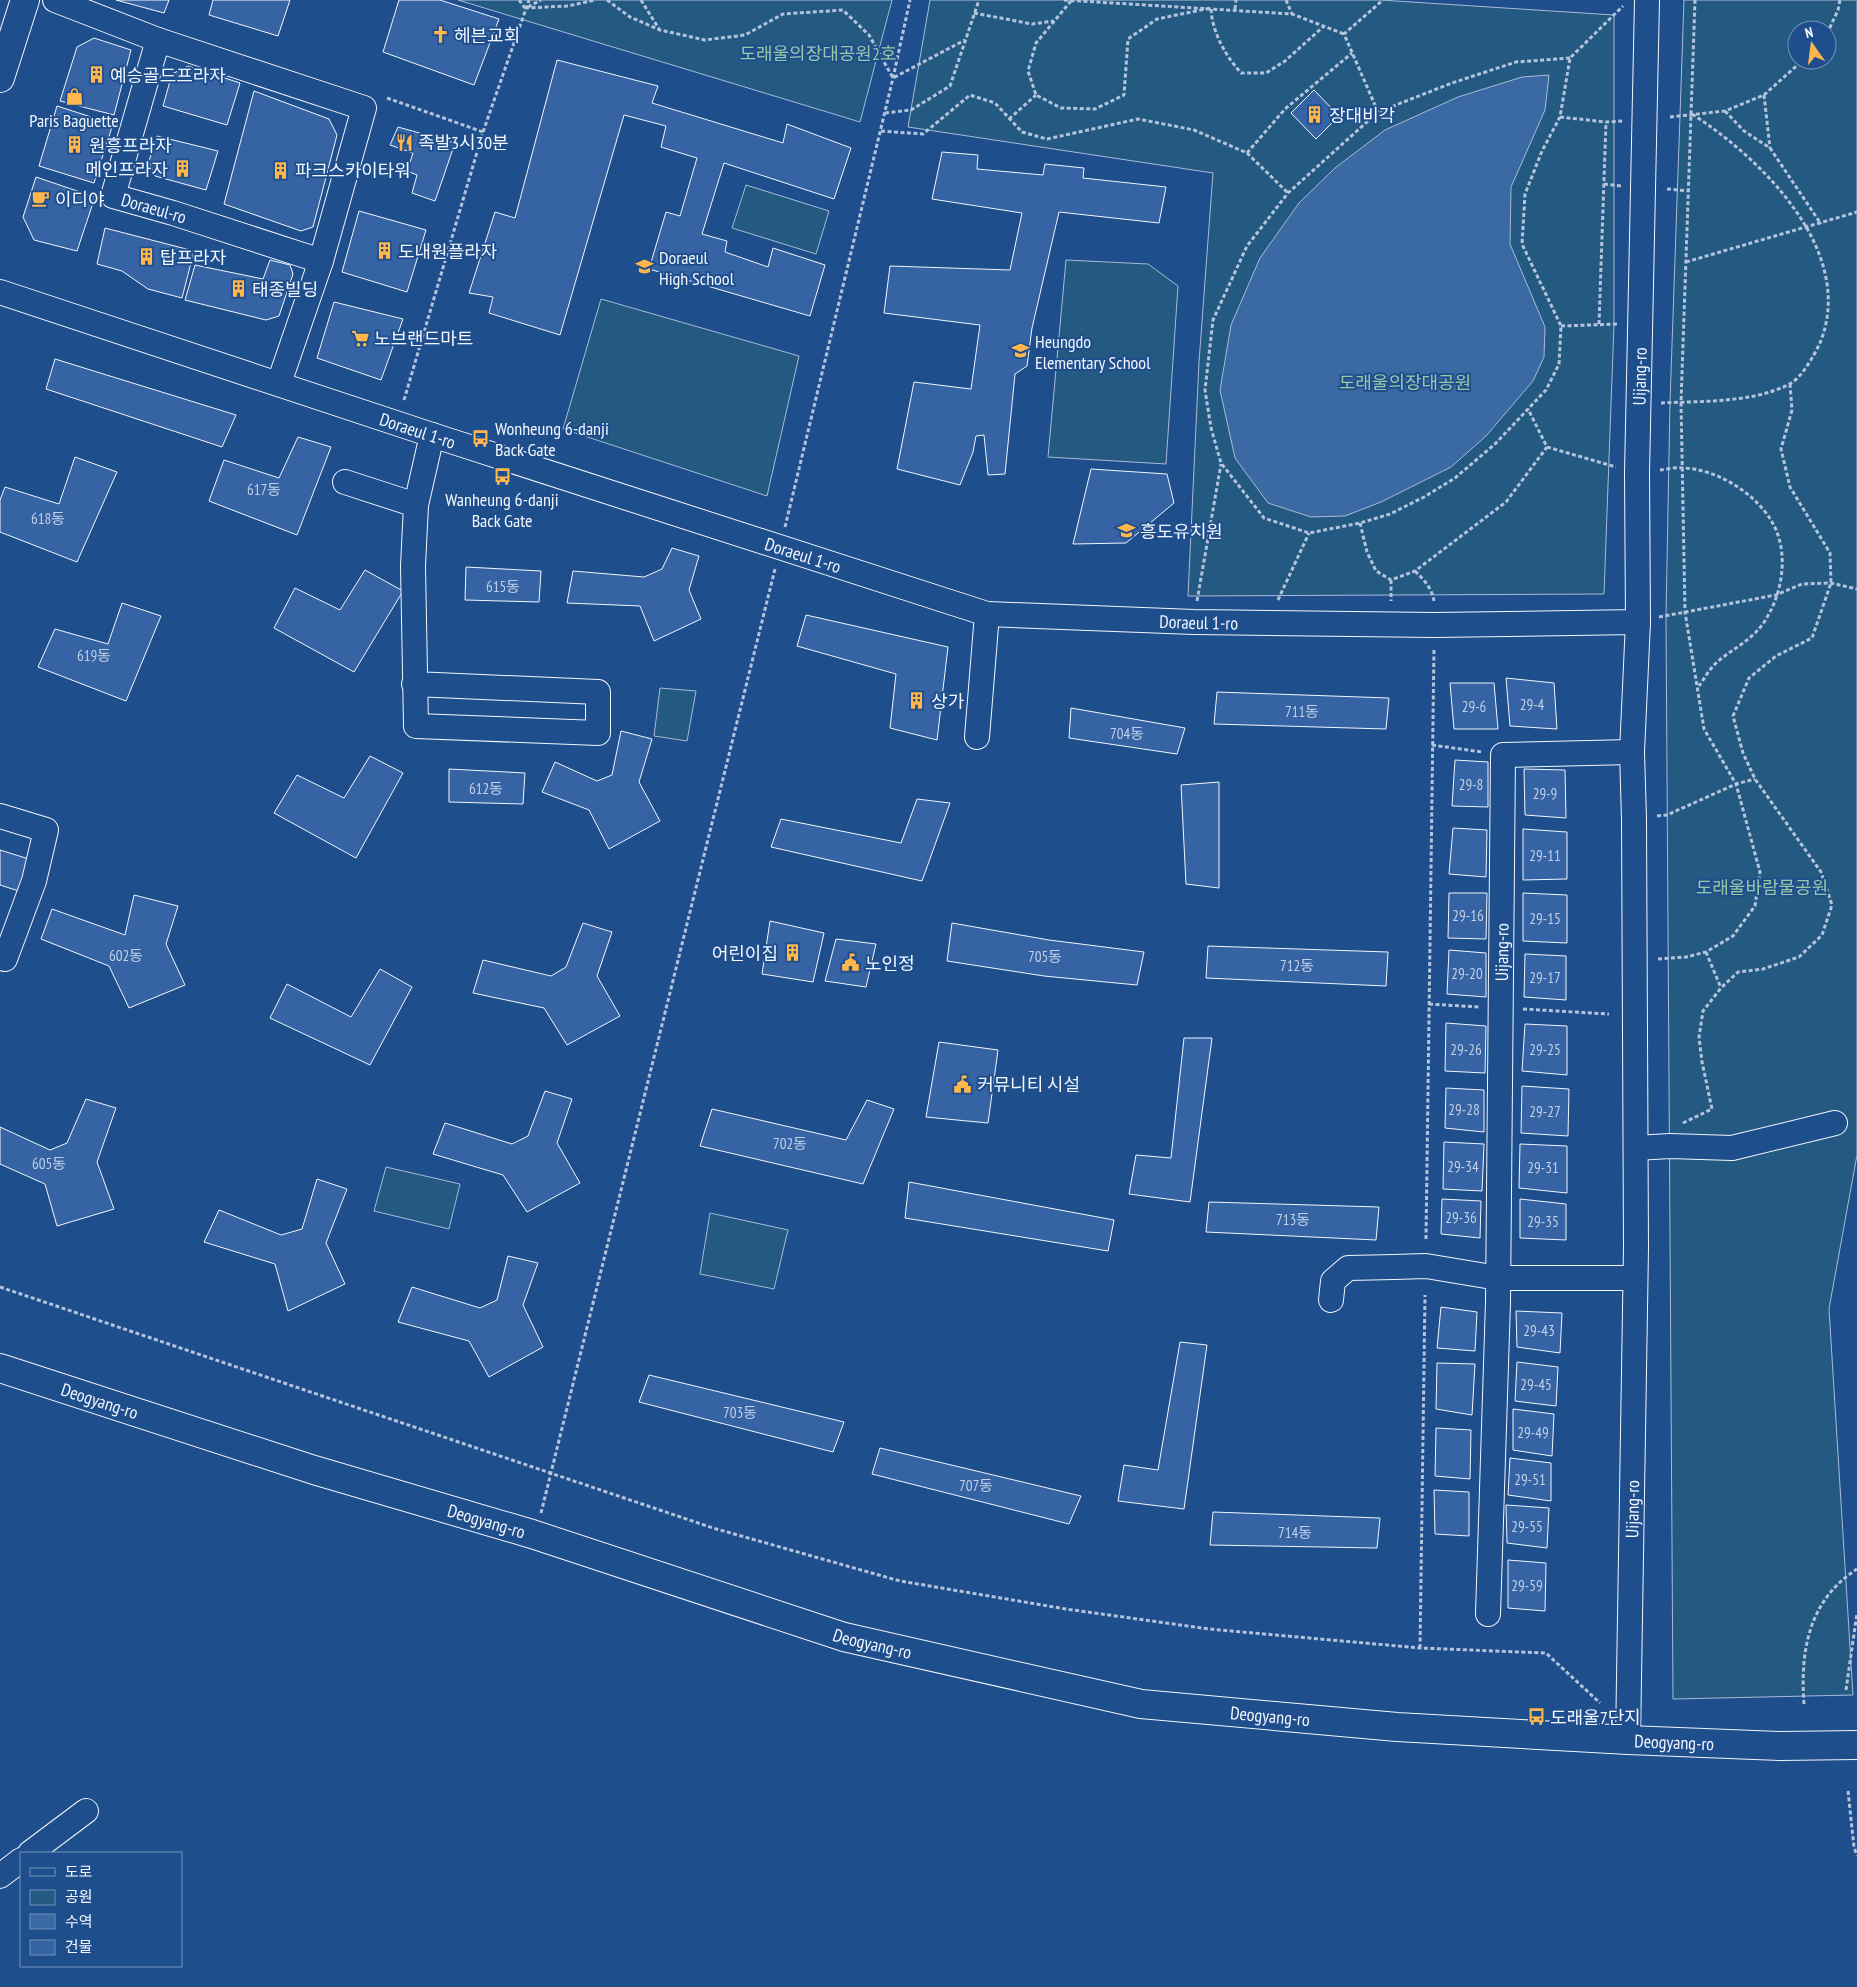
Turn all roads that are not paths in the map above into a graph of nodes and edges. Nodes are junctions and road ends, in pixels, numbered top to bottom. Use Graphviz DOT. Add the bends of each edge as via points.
graph roads {
  1 [pos="25,0"];
  2 [pos="55,0"];
  3 [pos="1647,0"];
  4 [pos="158,40"];
  5 [pos="0,78"];
  6 [pos="321,261"];
  7 [pos="0,292"];
  8 [pos="279,383"];
  9 [pos="432,435"];
  10 [pos="345,482"];
  11 [pos="416,504"];
  12 [pos="987,614"];
  13 [pos="1648,619"];
  14 [pos="414,684"];
  15 [pos="977,737"];
  16 [pos="1632,752"];
  17 [pos="0,816"];
  18 [pos="0,957"];
  19 [pos="1835,1123"];
  20 [pos="1636,1148"];
  21 [pos="1498,1278"];
  22 [pos="1634,1278"];
  23 [pos="1331,1300"];
  24 [pos="0,1368"];
  25 [pos="1488,1614"];
  26 [pos="1628,1740"];
  27 [pos="1857,1745"];
  28 [pos="86,1811"];
  29 [pos="31,1852"];
  30 [pos="20,1861"];
  31 [pos="0,1876"];
  1 -- 5 [label="main road"];
  2 -- 4 [label="street"];
  3 -- 13 [label="street, Uijang-ro" via="1637,464"];
  4 -- 6 [label="street" via="364,108"];
  4 -- 6 [label="street, Doraeul-ro" via="113,196"];
  6 -- 8 [label="street"];
  7 -- 8 [label="street, Doraeul 1-ro"];
  8 -- 9 [label="street, Doraeul 1-ro"];
  9 -- 11 [label="street"];
  9 -- 12 [label="street, Doraeul 1-ro"];
  10 -- 11 [label="street"];
  11 -- 14 [label="street"];
  12 -- 13 [label="street, Doraeul 1-ro" via="1194,622 1434,625"];
  12 -- 15 [label="street"];
  13 -- 16 [label="street, Uijang-ro"];
  14 -- 14 [label="street" via="416,726 598,733 598,692"];
  16 -- 20 [label="street, Uijang-ro"];
  16 -- 21 [label="street, Uijang-ro" via="1502,755"];
  17 -- 18 [label="street" via="46,830 34,881 5,959"];
  19 -- 20 [label="street" via="1732,1148"];
  20 -- 22 [label="street, Uijang-ro"];
  21 -- 22 [label="street"];
  21 -- 23 [label="street" via="1426,1266 1348,1268 1333,1281"];
  21 -- 25 [label="street, Uijang-ro"];
  22 -- 26 [label="street, Uijang-ro"];
  24 -- 26 [label="main road, Deogyang-ro" via="314,1470 532,1534 853,1639 1140,1704 1397,1727"];
  26 -- 27 [label="main road, Deogyang-ro, bridge" via="1780,1746"];
  28 -- 29 [label="street"];
  30 -- 31 [label="street"];
}
